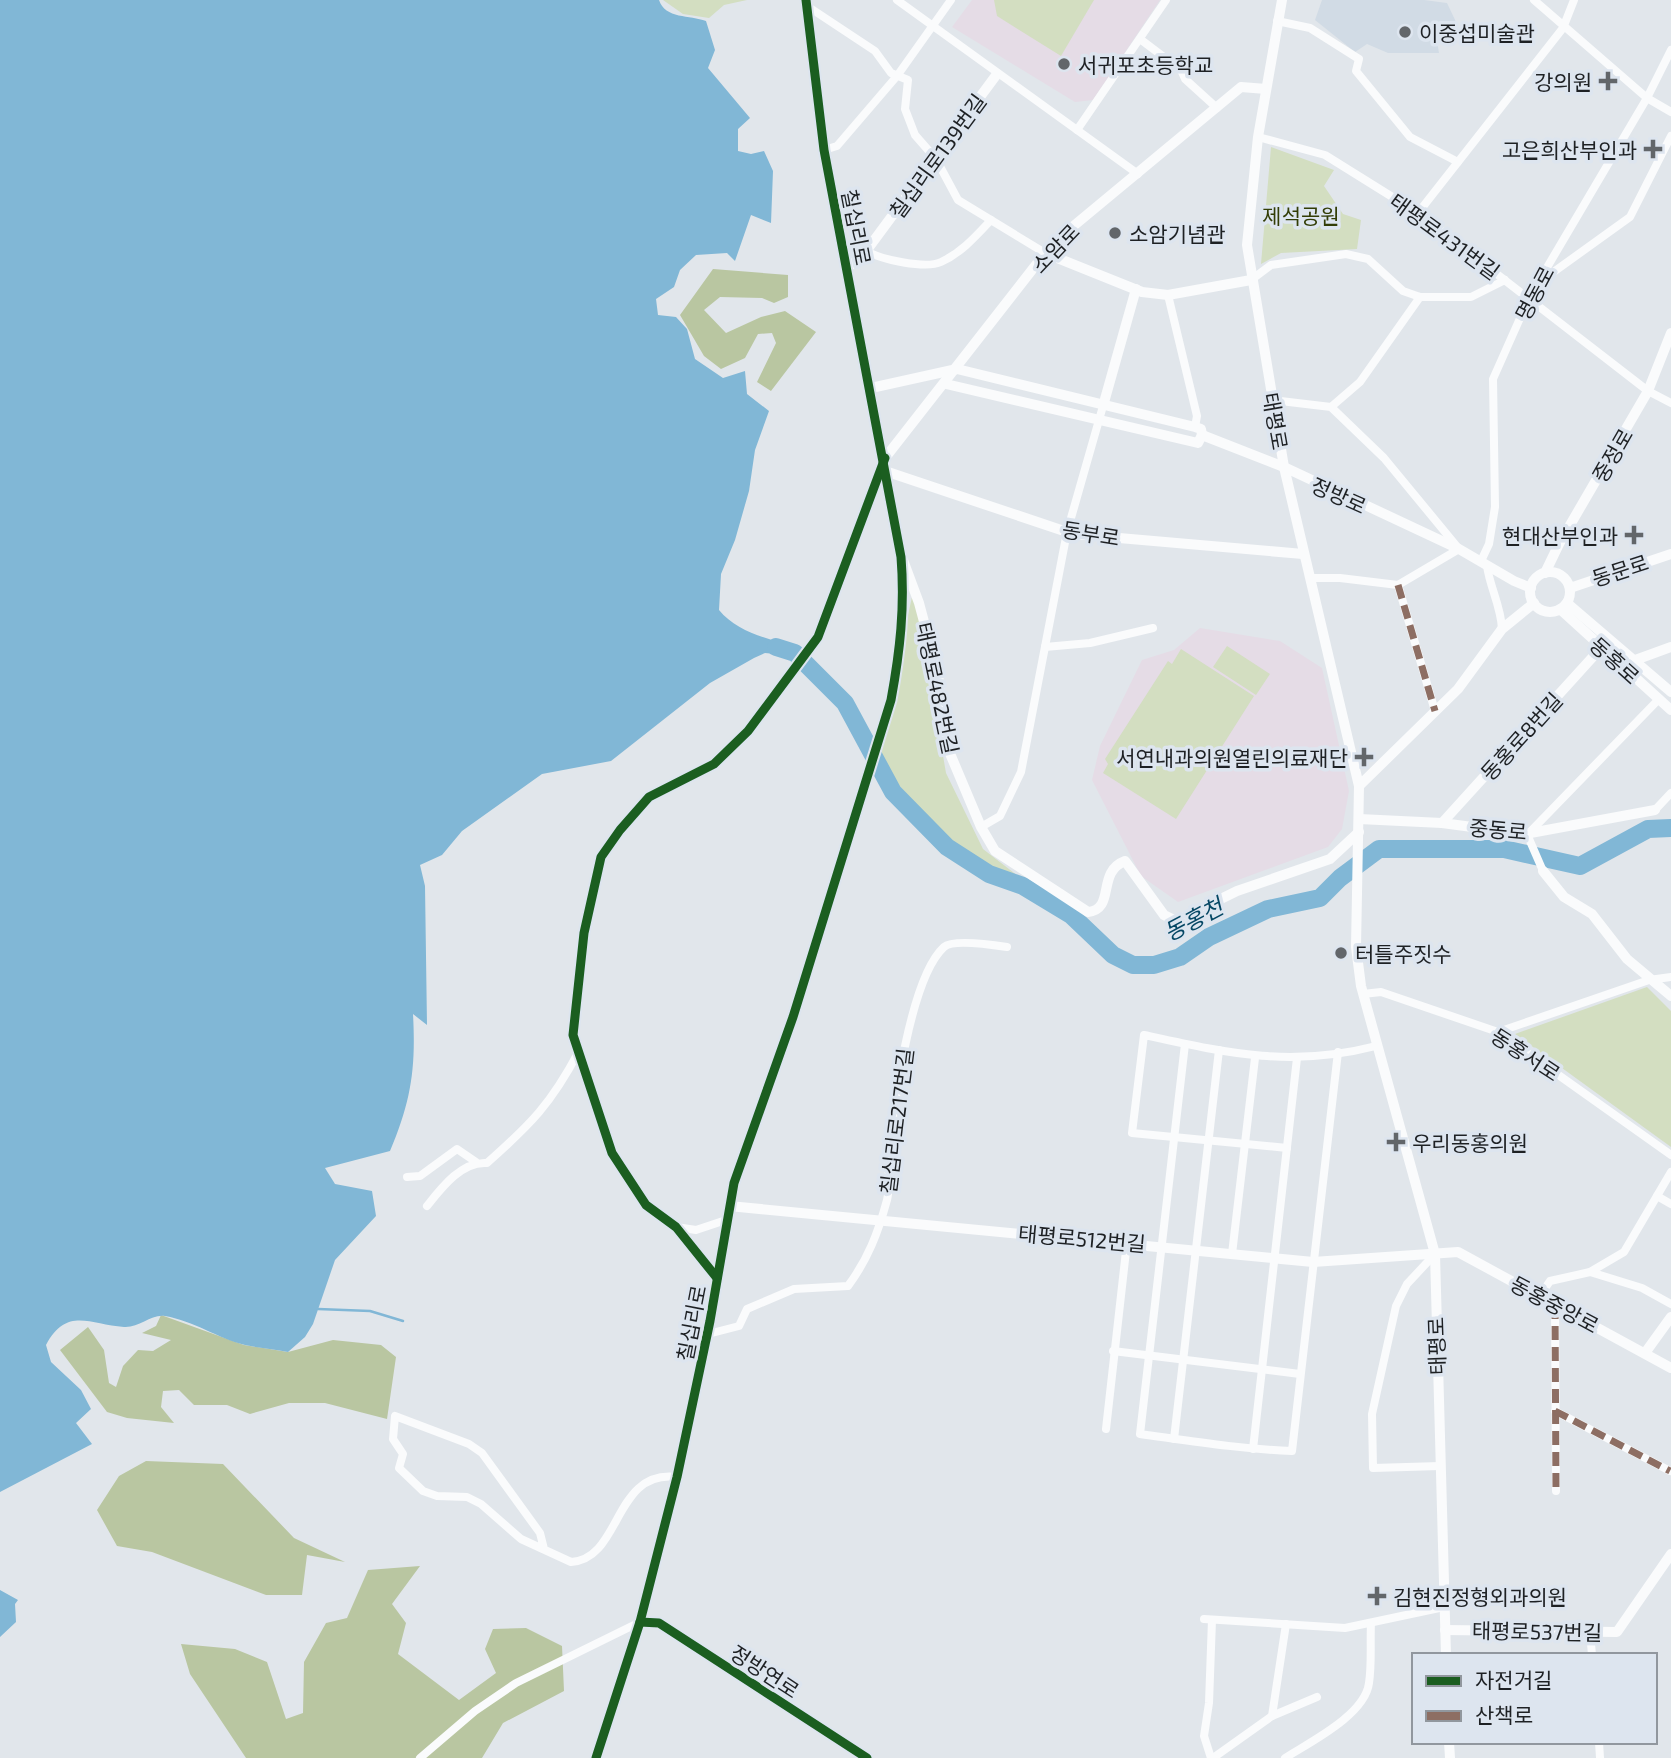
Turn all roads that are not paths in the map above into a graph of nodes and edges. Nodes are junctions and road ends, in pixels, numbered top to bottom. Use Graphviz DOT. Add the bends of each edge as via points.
graph roads {
  1 [pos="897,0"];
  2 [pos="951,0"];
  3 [pos="1166,0"];
  4 [pos="1282,0"];
  5 [pos="1534,0"];
  6 [pos="1574,0"];
  7 [pos="807,3"];
  8 [pos="1278,21"];
  9 [pos="933,26"];
  10 [pos="1563,28"];
  11 [pos="1140,39"];
  12 [pos="1671,50"];
  13 [pos="997,74"];
  14 [pos="897,76"];
  15 [pos="1266,89"];
  16 [pos="1647,98"];
  17 [pos="1217,108"];
  18 [pos="1671,112"];
  19 [pos="1077,131"];
  20 [pos="1671,135"];
  21 [pos="1258,137"];
  22 [pos="824,149"];
  23 [pos="936,159"];
  24 [pos="1458,162"];
  25 [pos="1138,174"];
  26 [pos="1418,213"];
  27 [pos="990,220"];
  28 [pos="867,251"];
  29 [pos="1045,253"];
  30 [pos="848,268"];
  31 [pos="1251,280"];
  32 [pos="1506,280"];
  33 [pos="1538,282"];
  34 [pos="1136,289"];
  35 [pos="1168,295"];
  36 [pos="1420,297"];
  37 [pos="1529,298"];
  38 [pos="1671,333"];
  39 [pos="957,369"];
  40 [pos="946,384"];
  41 [pos="871,388"];
  42 [pos="1648,391"];
  43 [pos="1272,400"];
  44 [pos="1671,403"];
  45 [pos="1103,406"];
  46 [pos="1331,407"];
  47 [pos="1100,417"];
  48 [pos="1195,427"];
  49 [pos="1202,435"];
  50 [pos="885,458"];
  51 [pos="1284,467"];
  52 [pos="888,472"];
  53 [pos="1067,532"];
  54 [pos="1460,549"];
  55 [pos="1303,554"];
  56 [pos="1671,554"];
  57 [pos="901,557"];
  58 [pos="1484,563"];
  59 [pos="1545,573"];
  60 [pos="1310,578"];
  61 [pos="1398,585"];
  62 [pos="1531,587"];
  63 [pos="1570,587"];
  64 [pos="1534,603"];
  65 [pos="1564,606"];
  66 [pos="1153,628"];
  67 [pos="1502,629"];
  68 [pos="1671,646"];
  69 [pos="1045,647"];
  70 [pos="1600,649"];
  71 [pos="1634,660"];
  72 [pos="1621,667"];
  73 [pos="1671,692"];
  74 [pos="1659,699"];
  75 [pos="1671,710"];
  76 [pos="1435,711"];
  77 [pos="1359,786"];
  78 [pos="1671,793"];
  79 [pos="1655,810"];
  80 [pos="1359,819"];
  81 [pos="1442,823"];
  82 [pos="981,827"];
  83 [pos="1359,834"];
  84 [pos="1528,834"];
  85 [pos="1542,871"];
  86 [pos="1007,947"];
  87 [pos="1671,977"];
  88 [pos="1649,980"];
  89 [pos="1363,994"];
  90 [pos="1671,996"];
  91 [pos="1498,1032"];
  92 [pos="1185,1044"];
  93 [pos="1376,1046"];
  94 [pos="1219,1050"];
  95 [pos="579,1051"];
  96 [pos="1338,1052"];
  97 [pos="1255,1058"];
  98 [pos="1297,1058"];
  99 [pos="1176,1137"];
  100 [pos="1208,1140"];
  101 [pos="1245,1144"];
  102 [pos="1287,1148"];
  103 [pos="1671,1155"];
  104 [pos="476,1162"];
  105 [pos="1671,1172"];
  106 [pos="407,1177"];
  107 [pos="1657,1196"];
  108 [pos="1671,1204"];
  109 [pos="427,1206"];
  110 [pos="729,1206"];
  111 [pos="726,1220"];
  112 [pos="880,1220"];
  113 [pos="676,1227"];
  114 [pos="1127,1242"];
  115 [pos="1163,1246"];
  116 [pos="1195,1248"];
  117 [pos="1232,1254"];
  118 [pos="1435,1254"];
  119 [pos="1274,1258"];
  120 [pos="1313,1262"];
  121 [pos="1590,1272"];
  122 [pos="717,1278"];
  123 [pos="1539,1297"];
  124 [pos="1671,1304"];
  125 [pos="1555,1305"];
  126 [pos="1671,1317"];
  127 [pos="708,1334"];
  128 [pos="1113,1351"];
  129 [pos="1645,1353"];
  130 [pos="1151,1354"];
  131 [pos="1182,1358"];
  132 [pos="1671,1368"];
  133 [pos="1263,1369"];
  134 [pos="1300,1374"];
  135 [pos="1555,1411"];
  136 [pos="1106,1429"];
  137 [pos="1174,1439"];
  138 [pos="1254,1449"];
  139 [pos="1440,1466"];
  140 [pos="1670,1471"];
  141 [pos="677,1477"];
  142 [pos="1556,1491"];
  143 [pos="544,1549"];
  144 [pos="1671,1554"];
  145 [pos="1444,1607"];
  146 [pos="640,1622"];
  147 [pos="1371,1623"];
  148 [pos="1286,1624"];
  149 [pos="1445,1630"];
  150 [pos="1590,1632"];
  151 [pos="1446,1653"];
  152 [pos="1592,1653"];
  153 [pos="1317,1697"];
  154 [pos="1272,1716"];
  155 [pos="419,1758"];
  156 [pos="596,1758"];
  157 [pos="867,1758"];
  158 [pos="1212,1758"];
  159 [pos="1285,1758"];
  1 -- 9 [label="street"];
  2 -- 9 [label="street"];
  3 -- 11 [label="street"];
  4 -- 8 [label="main road, 태평로"];
  5 -- 10 [label="street"];
  6 -- 10 [label="street"];
  7 -- 14 [label="street" via="875,51"];
  7 -- 22 [label="main road, 칠십리로"];
  8 -- 15 [label="main road, 태평로"];
  8 -- 24 [label="street" via="1310,28 1359,59 1356,71 1410,137"];
  9 -- 13 [label="street"];
  9 -- 14 [label="street"];
  10 -- 16 [label="street"];
  10 -- 24 [label="street"];
  11 -- 17 [label="street" via="1181,70"];
  11 -- 19 [label="street"];
  12 -- 16 [label="street, 명동로"];
  13 -- 19 [label="street"];
  13 -- 23 [label="street, 칠십리로139번길"];
  14 -- 22 [label="street" via="837,146"];
  14 -- 23 [label="street" via="908,80 905,109 915,135"];
  15 -- 17 [label="street, 소암로" via="1241,87"];
  15 -- 21 [label="main road, 태평로"];
  16 -- 18 [label="street"];
  16 -- 33 [label="street, 명동로"];
  17 -- 25 [label="street, 소암로"];
  19 -- 25 [label="street"];
  20 -- 33 [label="street" via="1630,217"];
  21 -- 26 [label="street, 태평로431번길" via="1325,155"];
  21 -- 31 [label="main road, 태평로" via="1247,245"];
  22 -- 30 [label="main road, 칠십리로"];
  23 -- 27 [label="street" via="958,200"];
  23 -- 28 [label="street, 칠십리로139번길"];
  24 -- 26 [label="street"];
  25 -- 29 [label="street, 소암로"];
  26 -- 32 [label="street, 태평로431번길"];
  27 -- 28 [label="street" via="971,243 939,264 901,263"];
  27 -- 29 [label="street"];
  28 -- 30 [label="street, 칠십리로139번길"];
  29 -- 34 [label="street"];
  29 -- 39 [label="street, 소암로"];
  30 -- 41 [label="main road, 칠십리로"];
  31 -- 35 [label="street"];
  31 -- 36 [label="street" via="1270,265 1359,254 1404,291"];
  31 -- 43 [label="main road, 태평로"];
  32 -- 36 [label="street" via="1471,297"];
  32 -- 37 [label="street, 태평로431번길"];
  33 -- 37 [label="street, 명동로"];
  34 -- 35 [label="street"];
  34 -- 45 [label="street"];
  35 -- 48 [label="street" via="1198,416"];
  36 -- 46 [label="street" via="1360,382"];
  37 -- 42 [label="street, 태평로431번길"];
  37 -- 58 [label="street, 명동로" via="1493,379 1496,507"];
  38 -- 42 [label="street, 중정로"];
  39 -- 40 [label="street, 소암로"];
  39 -- 41 [label="street"];
  39 -- 45 [label="street"];
  40 -- 47 [label="street, 정방로"];
  40 -- 50 [label="street, 소암로"];
  41 -- 50 [label="main road, 칠십리로"];
  42 -- 44 [label="street, 태평로431번길"];
  42 -- 59 [label="street, 중정로"];
  43 -- 46 [label="street"];
  43 -- 51 [label="main road, 태평로"];
  45 -- 47 [label="street"];
  45 -- 48 [label="street"];
  46 -- 54 [label="street" via="1384,458"];
  47 -- 49 [label="street, 정방로" via="1198,443"];
  47 -- 53 [label="street"];
  48 -- 49 [label="street"];
  49 -- 51 [label="street, 정방로"];
  50 -- 52 [label="main road, 칠십리로"];
  50 -- 95 [label="street" via="818,637 807,653 748,731 713,764 649,797 601,857 584,933 573,1035"];
  51 -- 54 [label="main road, 정방로"];
  51 -- 55 [label="main road, 태평로"];
  52 -- 53 [label="street, 동부로"];
  52 -- 57 [label="main road, 칠십리로"];
  53 -- 55 [label="street, 동부로"];
  53 -- 69 [label="street"];
  54 -- 58 [label="main road, 정방로"];
  54 -- 61 [label="street"];
  55 -- 60 [label="main road, 태평로"];
  56 -- 63 [label="main road, 동문로"];
  57 -- 82 [label="street, 태평로482번길" via="938,674 946,744"];
  57 -- 110 [label="main road, 칠십리로" via="905,600 901,648 880,733"];
  58 -- 62 [label="main road, 정방로"];
  58 -- 67 [label="street" via="1502,611"];
  59 -- 62 [label="main road"];
  59 -- 63 [label="main road" via="1559,575"];
  60 -- 61 [label="street"];
  60 -- 77 [label="main road, 태평로"];
  61 -- 76 [label="street"];
  62 -- 64 [label="main road"];
  63 -- 65 [label="main road"];
  64 -- 65 [label="main road" via="1547,612"];
  64 -- 67 [label="main road"];
  65 -- 70 [label="main road, 동홍로"];
  65 -- 71 [label="main road, 동홍로"];
  66 -- 69 [label="street" via="1090,643"];
  67 -- 76 [label="main road" via="1458,689"];
  68 -- 71 [label="street"];
  69 -- 82 [label="street" via="1021,772 1000,816"];
  70 -- 72 [label="main road, 동홍로"];
  70 -- 81 [label="street, 동홍로8번길"];
  71 -- 72 [label="street"];
  71 -- 73 [label="main road, 동홍로"];
  72 -- 74 [label="main road, 동홍로"];
  74 -- 75 [label="main road, 동홍로"];
  74 -- 84 [label="street"];
  76 -- 77 [label="main road"];
  77 -- 80 [label="main road, 태평로"];
  78 -- 79 [label="street, 중동로"];
  79 -- 84 [label="street, 중동로"];
  80 -- 81 [label="street, 중동로"];
  80 -- 83 [label="main road, 태평로"];
  81 -- 84 [label="street, 중동로"];
  82 -- 83 [label="street, 태평로482번길" via="995,851 1088,912 1103,904 1108,876 1125,861 1164,915 1176,921 1237,891 1330,859"];
  83 -- 89 [label="main road, 태평로" via="1356,947"];
  84 -- 85 [label="street"];
  85 -- 88 [label="street" via="1564,897 1592,914 1626,959"];
  86 -- 112 [label="street, 칠십리로217번길" via="944,946 924,976 909,1027 889,1152 887,1198"];
  87 -- 88 [label="street"];
  88 -- 90 [label="street"];
  88 -- 91 [label="street"];
  89 -- 91 [label="street, 동홍서로" via="1381,992"];
  89 -- 93 [label="main road, 태평로"];
  91 -- 103 [label="street, 동홍서로"];
  92 -- 94 [label="street"];
  92 -- 99 [label="street"];
  92 -- 99 [label="street" via="1144,1035 1132,1133"];
  93 -- 96 [label="street"];
  93 -- 118 [label="main road, 태평로"];
  94 -- 97 [label="street"];
  94 -- 100 [label="street"];
  95 -- 104 [label="street" via="558,1091 533,1122 487,1163"];
  95 -- 113 [label="street" via="612,1153 646,1206"];
  96 -- 98 [label="street"];
  96 -- 120 [label="street"];
  97 -- 98 [label="street"];
  97 -- 101 [label="street"];
  98 -- 102 [label="street"];
  99 -- 100 [label="street"];
  99 -- 115 [label="street"];
  100 -- 101 [label="street"];
  100 -- 116 [label="street"];
  101 -- 102 [label="street"];
  101 -- 117 [label="street"];
  102 -- 119 [label="street"];
  104 -- 106 [label="street" via="457,1149 420,1176"];
  104 -- 109 [label="street" via="450,1179"];
  105 -- 107 [label="street"];
  107 -- 108 [label="street"];
  107 -- 121 [label="street" via="1624,1252"];
  110 -- 111 [label="main road, 칠십리로"];
  110 -- 112 [label="street, 태평로512번길"];
  111 -- 113 [label="street" via="696,1230"];
  111 -- 122 [label="main road, 칠십리로"];
  112 -- 114 [label="street, 태평로512번길"];
  112 -- 127 [label="street, 칠십리로217번길" via="867,1260 848,1286 794,1289 747,1310 738,1326"];
  113 -- 122 [label="street"];
  114 -- 115 [label="street, 태평로512번길"];
  114 -- 128 [label="street"];
  115 -- 116 [label="street, 태평로512번길"];
  115 -- 130 [label="street"];
  116 -- 117 [label="street, 태평로512번길"];
  116 -- 131 [label="street"];
  117 -- 119 [label="street, 태평로512번길"];
  118 -- 120 [label="street, 태평로512번길"];
  118 -- 123 [label="street, 동홍중앙로" via="1458,1252"];
  118 -- 139 [label="main road, 태평로"];
  118 -- 139 [label="street" via="1407,1283 1396,1306 1372,1414 1372,1441 1373,1468"];
  119 -- 120 [label="street, 태평로512번길"];
  119 -- 133 [label="street"];
  120 -- 134 [label="street"];
  121 -- 123 [label="street" via="1550,1281"];
  121 -- 124 [label="street" via="1642,1288"];
  122 -- 127 [label="main road, 칠십리로"];
  123 -- 125 [label="street, 동홍중앙로"];
  125 -- 129 [label="street, 동홍중앙로"];
  125 -- 135 [label="street"];
  126 -- 129 [label="street"];
  127 -- 141 [label="main road, 칠십리로"];
  128 -- 130 [label="street"];
  128 -- 136 [label="street"];
  129 -- 132 [label="street, 동홍중앙로"];
  130 -- 131 [label="street"];
  130 -- 137 [label="street" via="1140,1434"];
  131 -- 133 [label="street"];
  131 -- 137 [label="street"];
  133 -- 134 [label="street"];
  133 -- 138 [label="street"];
  134 -- 138 [label="street" via="1292,1451"];
  135 -- 140 [label="street"];
  135 -- 142 [label="street"];
  137 -- 138 [label="street"];
  139 -- 145 [label="main road, 태평로"];
  141 -- 143 [label="street" via="659,1475 639,1485 588,1558 571,1562"];
  141 -- 146 [label="main road, 칠십리로"];
  143 -- 143 [label="street" via="509,1531 481,1504 467,1497 438,1496 410,1481 399,1468 404,1454 393,1439 395,1416 482,1453 540,1533"];
  144 -- 150 [label="street, 태평로537번길" via="1617,1632"];
  145 -- 147 [label="street"];
  145 -- 149 [label="main road, 태평로"];
  146 -- 155 [label="street" via="516,1683"];
  146 -- 156 [label="street, 칠십리로"];
  146 -- 157 [label="main road, 정방연로" via="659,1623"];
  147 -- 148 [label="street" via="1345,1628"];
  147 -- 159 [label="street" via="1369,1686 1358,1705 1345,1719"];
  148 -- 154 [label="street"];
  148 -- 158 [label="street" via="1208,1619 1209,1703 1204,1736"];
  149 -- 150 [label="street, 태평로537번길"];
  149 -- 151 [label="main road, 태평로"];
  150 -- 152 [label="street"];
  153 -- 154 [label="street"];
  154 -- 158 [label="street"];
}
